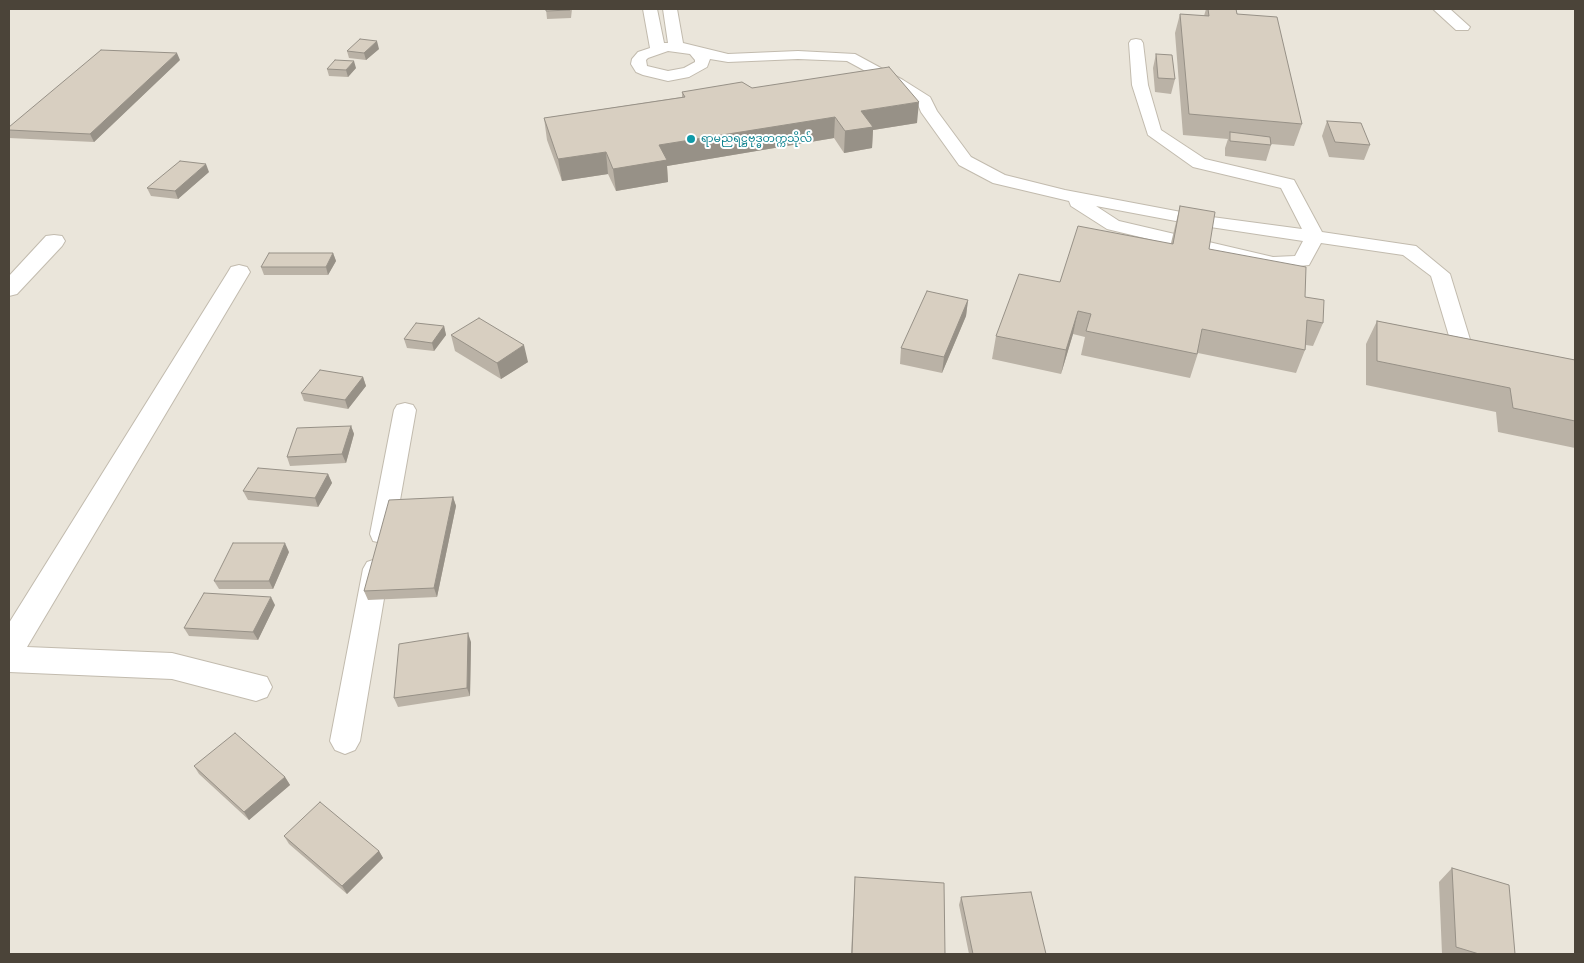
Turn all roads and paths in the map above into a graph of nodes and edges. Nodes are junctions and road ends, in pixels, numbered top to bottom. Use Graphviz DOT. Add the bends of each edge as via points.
graph roads {
  1 [pos="650,9"];
  2 [pos="670,9"];
  3 [pos="1441,9"];
  4 [pos="1462,27"];
  5 [pos="1136,44"];
  6 [pos="676,47"];
  7 [pos="658,48"];
  8 [pos="695,51"];
  9 [pos="1065,195"];
  10 [pos="1314,236"];
  11 [pos="54,242"];
  12 [pos="240,272"];
  13 [pos="9,289"];
  14 [pos="1462,346"];
  15 [pos="405,410"];
  16 [pos="9,650"];
  17 [pos="9,659"];
  18 [pos="256,687"];
  19 [pos="345,740"];
  1 -- 7 [label="lane"];
  2 -- 6 [label="lane"];
  3 -- 4 [label="street"];
  5 -- 10 [label="lane" via="1140,85 1154,132 1199,163 1288,184"];
  6 -- 7 [label="lane"];
  6 -- 8 [label="lane"];
  7 -- 8 [label="lane" via="643,55 638,64 648,72 668,76 697,69 703,59"];
  8 -- 9 [label="lane" via="728,58 850,57 924,100 964,160 999,179"];
  9 -- 10 [label="lane" via="1197,220"];
  9 -- 10 [label="lane" via="1113,225 1273,263 1302,261"];
  10 -- 14 [label="lane" via="1408,250 1440,274"];
  11 -- 13 [label="street"];
  12 -- 16 [label="street"];
  15 -- 19 [label="lane"];
  17 -- 18 [label="street" via="172,666"];
}
